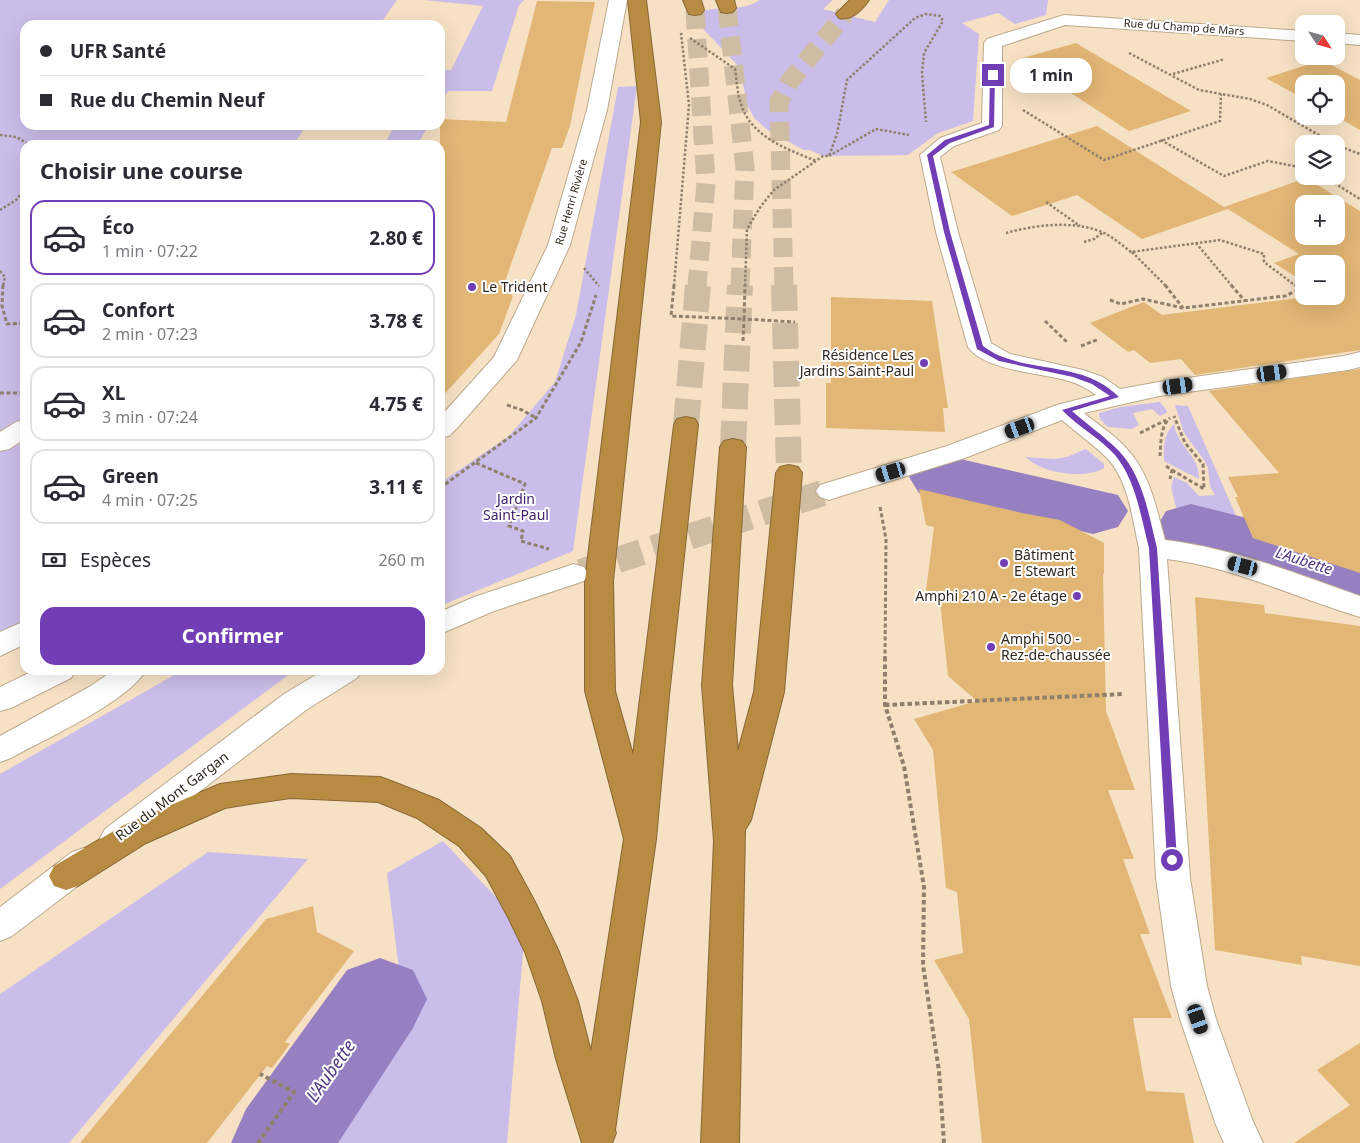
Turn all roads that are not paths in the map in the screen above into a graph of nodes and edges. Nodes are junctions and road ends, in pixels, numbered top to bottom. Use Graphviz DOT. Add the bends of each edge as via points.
graph roads {
  1 [pos="618,0"];
  2 [pos="637,0"];
  3 [pos="860,0"];
  4 [pos="845,14"];
  5 [pos="1295,35"];
  6 [pos="1345,39"];
  7 [pos="1360,40"];
  8 [pos="1360,358"];
  9 [pos="1116,397"];
  10 [pos="1066,410"];
  11 [pos="686,425"];
  12 [pos="445,426"];
  13 [pos="20,431"];
  14 [pos="0,443"];
  15 [pos="732,447"];
  16 [pos="789,473"];
  17 [pos="829,491"];
  18 [pos="1153,548"];
  19 [pos="566,577"];
  20 [pos="1360,606"];
  21 [pos="445,622"];
  22 [pos="20,634"];
  23 [pos="0,645"];
  24 [pos="51,675"];
  25 [pos="127,675"];
  26 [pos="339,675"];
  27 [pos="0,700"];
  28 [pos="0,750"];
  29 [pos="640,839"];
  30 [pos="730,841"];
  31 [pos="66,876"];
  32 [pos="0,926"];
  33 [pos="597,1138"];
  34 [pos="720,1143"];
  35 [pos="1244,1143"];
  1 -- 12 [label="street, Rue Henri Rivière" via="597,110 559,245 505,360"];
  2 -- 29 [label="highway" via="651,122 599,581 600,691"];
  3 -- 4 [label="highway"];
  5 -- 9 [label="street, Rue du Champ de Mars" via="1064,13 993,43 992,126 948,142 930,155 947,232 980,347 1002,359 1075,375 1094,382"];
  6 -- 7 [label="street"];
  8 -- 9 [label="street" via="1348,363"];
  9 -- 10 [label="street"];
  10 -- 17 [label="street" via="956,452"];
  10 -- 18 [label="street" via="1117,454 1131,472"];
  11 -- 29 [label="highway"];
  13 -- 14 [label="street"];
  15 -- 30 [label="highway" via="716,685"];
  16 -- 30 [label="highway" via="768,692"];
  18 -- 20 [label="street" via="1188,552 1262,571"];
  18 -- 35 [label="street" via="1173,878 1189,986 1228,1107"];
  19 -- 21 [label="street" via="484,604"];
  22 -- 23 [label="street"];
  24 -- 27 [label="street"];
  25 -- 28 [label="street" via="100,696"];
  26 -- 31 [label="street, Rue du Mont Gargan" via="295,702"];
  29 -- 33 [label="highway"];
  30 -- 34 [label="highway"];
  31 -- 32 [label="street, Rue du Mont Gargan"];
  31 -- 33 [label="highway" via="135,834 220,797 249,791 291,786 380,790 428,808 470,837 498,866 523,912 560,1001"];
}
